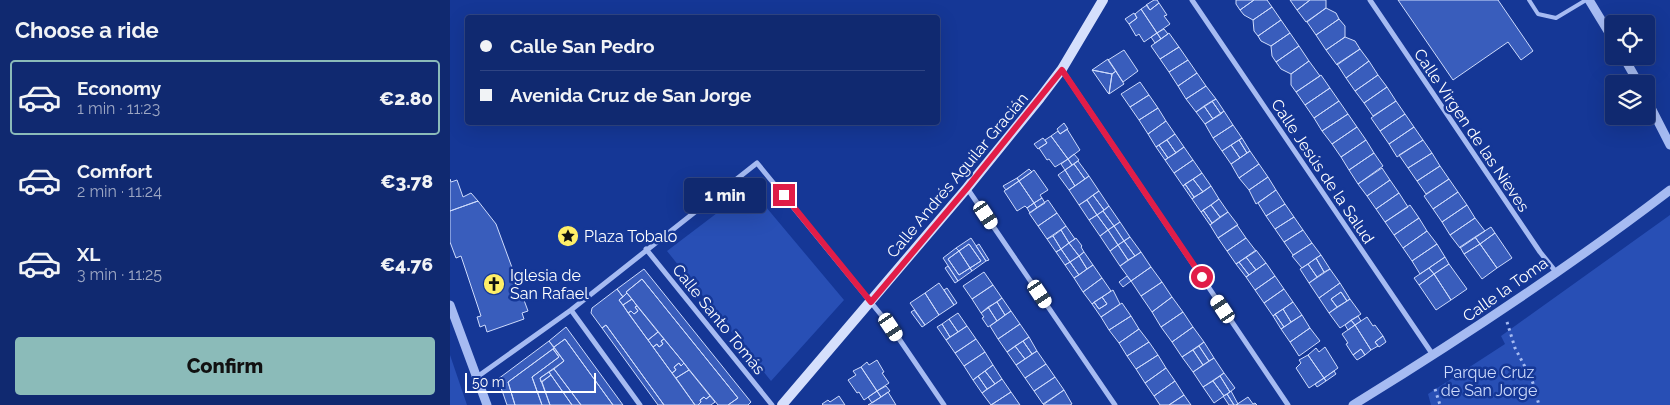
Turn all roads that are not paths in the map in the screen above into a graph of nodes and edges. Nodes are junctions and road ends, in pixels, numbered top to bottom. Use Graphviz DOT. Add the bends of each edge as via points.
graph roads {
  1 [pos="1103,0"];
  2 [pos="1192,0"];
  3 [pos="1370,0"];
  4 [pos="1528,0"];
  5 [pos="1587,0"];
  6 [pos="1605,27"];
  7 [pos="1062,70"];
  8 [pos="1655,115"];
  9 [pos="1670,144"];
  10 [pos="967,188"];
  11 [pos="1670,190"];
  12 [pos="646,249"];
  13 [pos="1556,272"];
  14 [pos="871,302"];
  15 [pos="450,305"];
  16 [pos="571,310"];
  17 [pos="1433,356"];
  18 [pos="477,377"];
  19 [pos="487,405"];
  20 [pos="640,405"];
  21 [pos="772,405"];
  22 [pos="782,405"];
  23 [pos="944,405"];
  24 [pos="1115,405"];
  25 [pos="1288,405"];
  26 [pos="1353,405"];
  1 -- 7 [label="main road, Calle Andrés Aguilar Gracián"];
  2 -- 17 [label="street, Calle Jesús de la Salud"];
  3 -- 13 [label="street, Calle Virgen de las Nieves"];
  4 -- 5 [label="lane" via="1538,14 1556,18"];
  5 -- 6 [label="street"];
  7 -- 10 [label="main road, Calle Andrés Aguilar Gracián"];
  7 -- 25 [label="street"];
  8 -- 9 [label="street"];
  10 -- 14 [label="main road, Calle Andrés Aguilar Gracián"];
  10 -- 24 [label="street"];
  11 -- 13 [label="street, Calle la Toma"];
  12 -- 14 [label="street" via="757,164"];
  12 -- 16 [label="street"];
  12 -- 21 [label="street, Calle Santo Tomás"];
  13 -- 17 [label="street, Calle la Toma"];
  14 -- 22 [label="main road, Calle Andrés Aguilar Gracián"];
  14 -- 23 [label="street"];
  15 -- 18 [label="street"];
  16 -- 18 [label="street"];
  16 -- 20 [label="street"];
  17 -- 26 [label="street, Calle la Toma"];
  18 -- 19 [label="street"];
}
